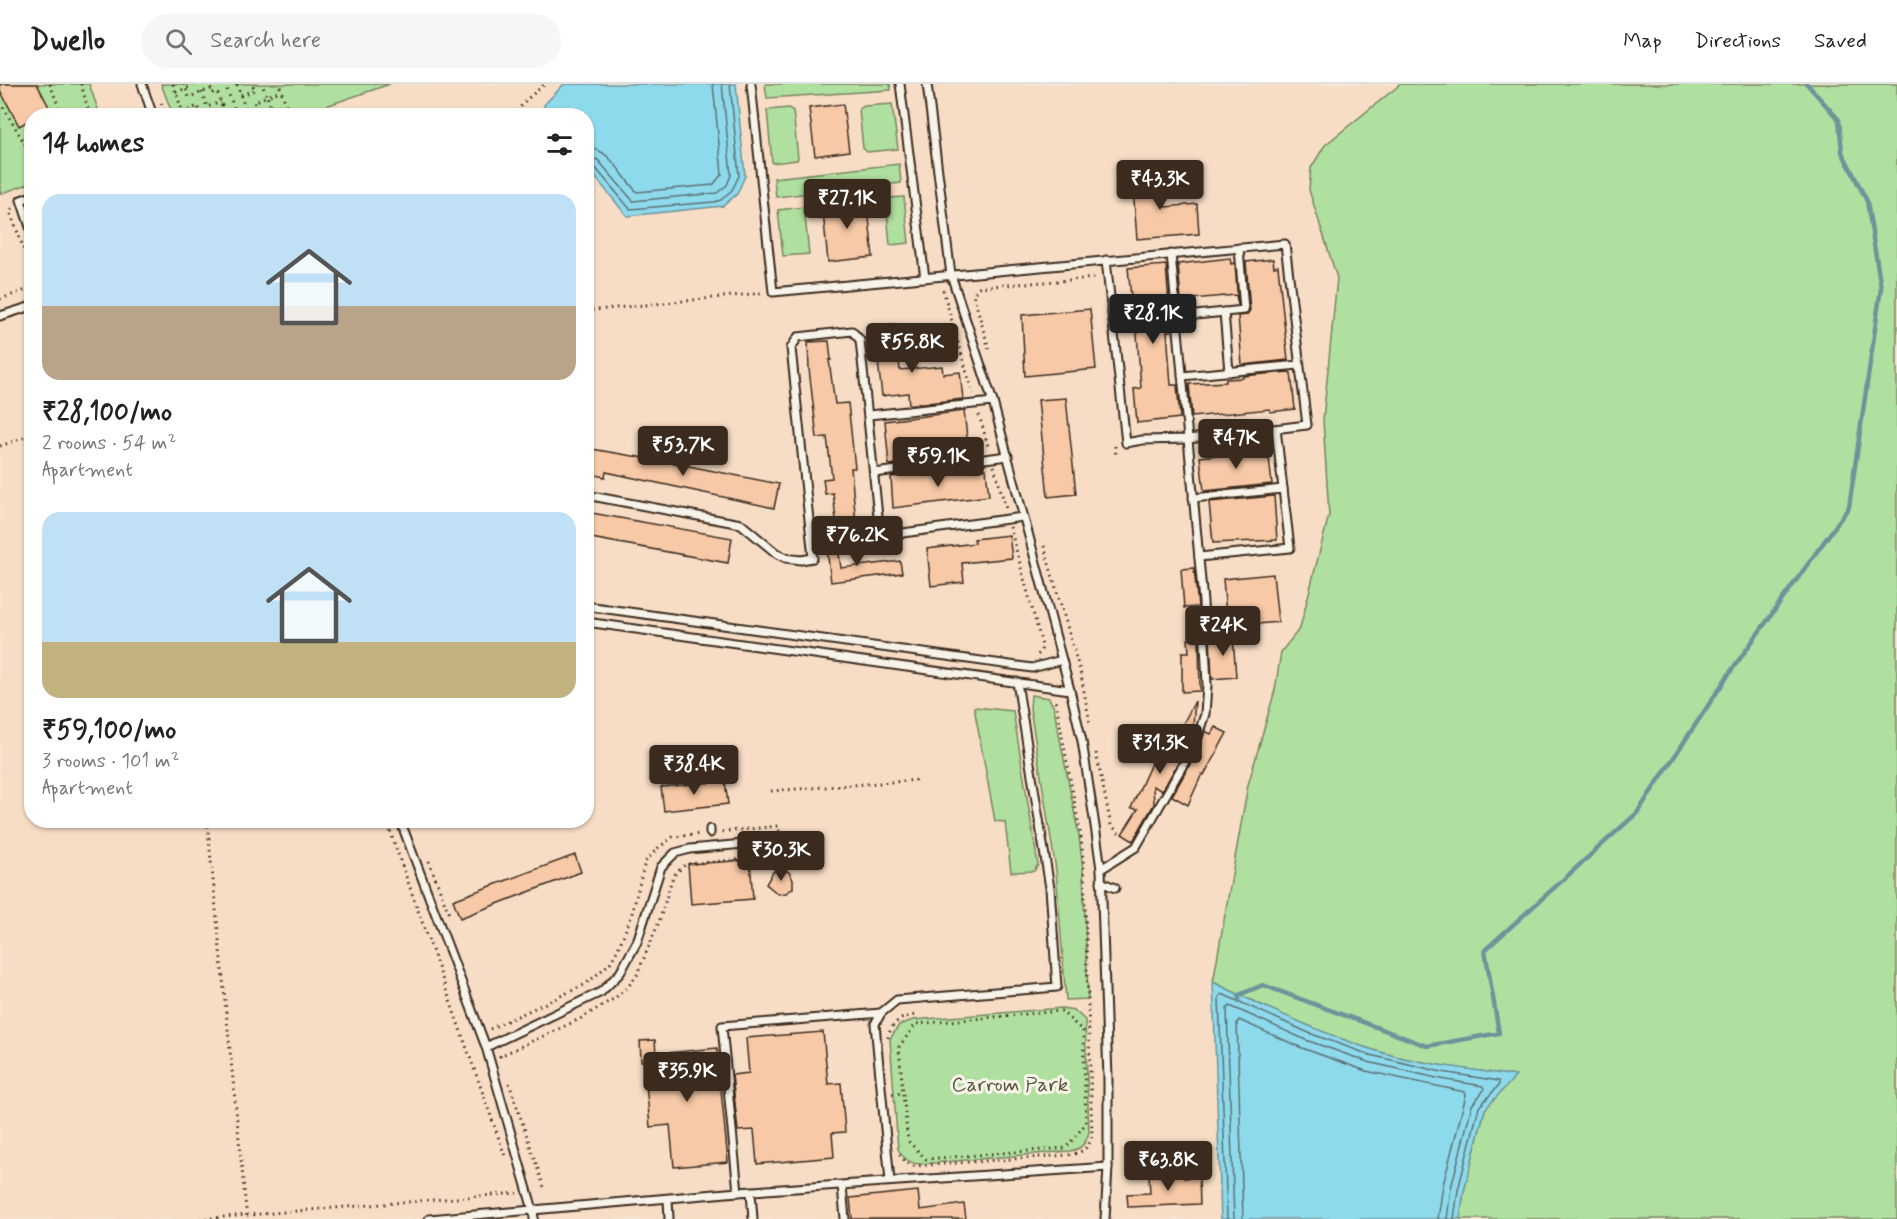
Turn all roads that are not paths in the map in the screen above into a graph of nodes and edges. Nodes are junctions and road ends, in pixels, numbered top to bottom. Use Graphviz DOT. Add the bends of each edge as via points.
graph roads {
  1 [pos="142,84"];
  2 [pos="751,84"];
  3 [pos="900,84"];
  4 [pos="927,84"];
  5 [pos="150,108"];
  6 [pos="1239,248"];
  7 [pos="1171,254"];
  8 [pos="1106,260"];
  9 [pos="951,275"];
  10 [pos="925,278"];
  11 [pos="24,308"];
  12 [pos="1224,312"];
  13 [pos="0,316"];
  14 [pos="1177,317"];
  15 [pos="1299,365"];
  16 [pos="1229,372"];
  17 [pos="1182,376"];
  18 [pos="993,402"];
  19 [pos="869,415"];
  20 [pos="1276,429"];
  21 [pos="1188,439"];
  22 [pos="1008,456"];
  23 [pos="874,473"];
  24 [pos="1283,489"];
  25 [pos="594,496"];
  26 [pos="1194,498"];
  27 [pos="1023,518"];
  28 [pos="1199,557"];
  29 [pos="594,607"];
  30 [pos="594,623"];
  31 [pos="1062,660"];
  32 [pos="1017,682"];
  33 [pos="1070,690"];
  34 [pos="403,828"];
  35 [pos="765,842"];
  36 [pos="1101,869"];
  37 [pos="1101,882"];
  38 [pos="1115,888"];
  39 [pos="881,1013"];
  40 [pos="486,1047"];
  41 [pos="1108,1167"];
  42 [pos="890,1181"];
  43 [pos="842,1185"];
  44 [pos="738,1192"];
  45 [pos="751,1192"];
  46 [pos="668,1199"];
  47 [pos="533,1210"];
  48 [pos="429,1219"];
  49 [pos="534,1219"];
  50 [pos="669,1219"];
  51 [pos="753,1219"];
  52 [pos="845,1219"];
  53 [pos="1105,1219"];
  1 -- 5 [label="lane"];
  2 -- 10 [label="lane" via="773,292"];
  3 -- 10 [label="lane"];
  4 -- 9 [label="lane"];
  6 -- 7 [label="lane"];
  6 -- 12 [label="lane" via="1244,310"];
  6 -- 15 [label="lane" via="1285,244"];
  7 -- 8 [label="lane"];
  7 -- 14 [label="lane"];
  8 -- 9 [label="lane"];
  8 -- 21 [label="lane" via="1126,443"];
  9 -- 10 [label="lane"];
  9 -- 18 [label="lane"];
  11 -- 13 [label="lane"];
  12 -- 14 [label="lane"];
  12 -- 16 [label="lane"];
  14 -- 17 [label="lane"];
  15 -- 16 [label="lane"];
  15 -- 20 [label="lane" via="1307,426"];
  16 -- 17 [label="lane"];
  17 -- 21 [label="lane"];
  18 -- 19 [label="lane"];
  18 -- 22 [label="lane"];
  19 -- 23 [label="lane"];
  19 -- 25 [label="lane" via="860,340 852,332 798,338 791,348 813,558 786,558 741,524"];
  20 -- 21 [label="lane"];
  20 -- 24 [label="lane"];
  21 -- 26 [label="lane"];
  22 -- 23 [label="lane"];
  22 -- 27 [label="lane"];
  23 -- 27 [label="lane" via="880,536"];
  24 -- 26 [label="lane"];
  24 -- 28 [label="lane" via="1290,548"];
  26 -- 28 [label="lane"];
  27 -- 31 [label="lane"];
  28 -- 36 [label="lane" via="1208,685 1205,714 1195,744 1136,847"];
  29 -- 31 [label="lane" via="1032,668"];
  30 -- 32 [label="lane"];
  31 -- 33 [label="lane"];
  32 -- 33 [label="lane"];
  32 -- 39 [label="lane" via="1050,888 1057,987 897,1000"];
  33 -- 36 [label="lane" via="1082,741"];
  34 -- 40 [label="lane"];
  35 -- 40 [label="lane" via="675,853 661,867 637,942 620,973 601,992"];
  36 -- 37 [label="lane"];
  37 -- 38 [label="lane"];
  37 -- 41 [label="lane"];
  39 -- 42 [label="lane" via="875,1024"];
  39 -- 44 [label="lane" via="722,1026"];
  40 -- 47 [label="lane"];
  41 -- 42 [label="lane"];
  41 -- 53 [label="lane"];
  42 -- 43 [label="lane"];
  43 -- 45 [label="lane"];
  43 -- 52 [label="lane"];
  44 -- 45 [label="lane"];
  44 -- 46 [label="lane"];
  45 -- 51 [label="lane"];
  46 -- 47 [label="lane"];
  46 -- 50 [label="lane"];
  47 -- 48 [label="lane"];
  47 -- 49 [label="lane"];
}
